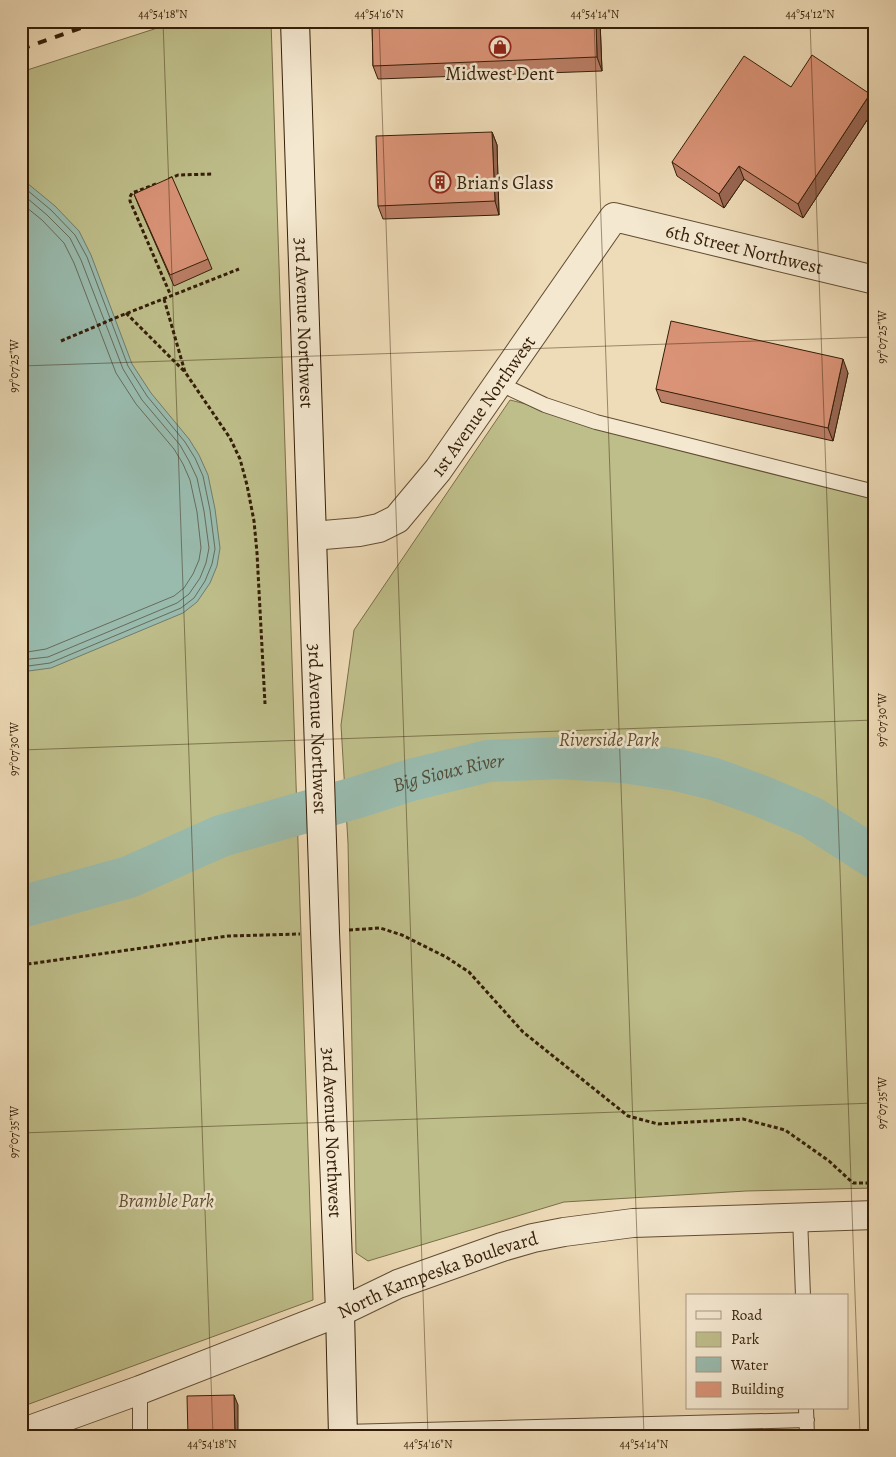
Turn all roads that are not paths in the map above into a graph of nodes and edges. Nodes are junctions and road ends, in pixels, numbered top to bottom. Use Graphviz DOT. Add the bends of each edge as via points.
graph roads {
  1 [pos="295,21"];
  2 [pos="614,217"];
  3 [pos="875,280"];
  4 [pos="498,383"];
  5 [pos="875,492"];
  6 [pos="312,536"];
  7 [pos="875,1215"];
  8 [pos="800,1217"];
  9 [pos="803,1294"];
  10 [pos="340,1312"];
  11 [pos="140,1390"];
  12 [pos="806,1414"];
  13 [pos="21,1433"];
  14 [pos="343,1434"];
  15 [pos="140,1436"];
  16 [pos="807,1436"];
  1 -- 6 [label="street, 3rd Avenue Northwest"];
  2 -- 3 [label="street, 6th Street Northwest"];
  2 -- 4 [label="street, 1st Avenue Northwest"];
  4 -- 5 [label="lane" via="545,405 596,422"];
  4 -- 6 [label="street, 1st Avenue Northwest" via="438,470 397,519 379,528 359,532"];
  6 -- 10 [label="street, 3rd Avenue Northwest"];
  7 -- 8 [label="street, North Kampeska Boulevard"];
  8 -- 9 [label="lane"];
  8 -- 10 [label="street, North Kampeska Boulevard" via="633,1223 533,1238 398,1284"];
  10 -- 11 [label="street, North Kampeska Boulevard"];
  10 -- 14 [label="street, 3rd Avenue Northwest"];
  11 -- 13 [label="street, North Kampeska Boulevard"];
  11 -- 15 [label="lane"];
  12 -- 14 [label="lane"];
  12 -- 16 [label="lane"];
}
